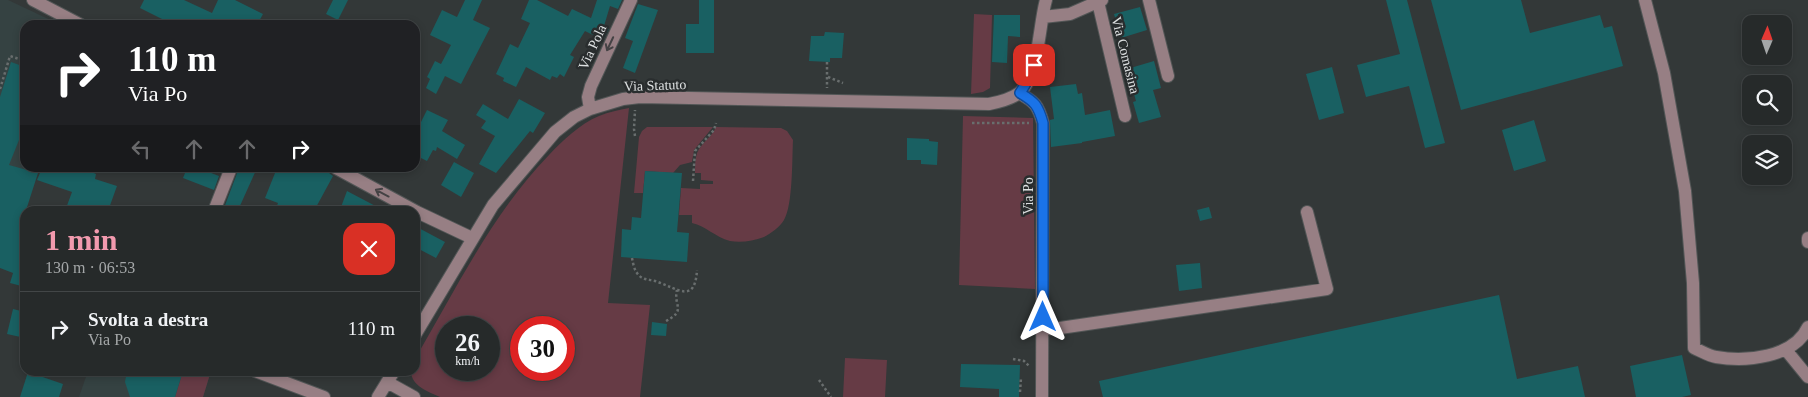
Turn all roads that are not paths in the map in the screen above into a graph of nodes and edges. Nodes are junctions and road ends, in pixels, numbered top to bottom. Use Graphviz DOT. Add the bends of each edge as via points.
graph roads {
  1 [pos="33,0"];
  2 [pos="631,0"];
  3 [pos="1149,0"];
  4 [pos="1644,0"];
  5 [pos="1100,1"];
  6 [pos="1043,6"];
  7 [pos="68,20"];
  8 [pos="1168,76"];
  9 [pos="1020,93"];
  10 [pos="590,109"];
  11 [pos="1125,116"];
  12 [pos="229,172"];
  13 [pos="343,172"];
  14 [pos="216,206"];
  15 [pos="406,206"];
  16 [pos="1307,212"];
  17 [pos="420,213"];
  18 [pos="472,238"];
  19 [pos="1808,238"];
  20 [pos="1808,242"];
  21 [pos="420,326"];
  22 [pos="1808,328"];
  23 [pos="1043,329"];
  24 [pos="1786,350"];
  25 [pos="268,376"];
  26 [pos="390,377"];
  27 [pos="1808,377"];
  28 [pos="324,397"];
  29 [pos="378,397"];
  30 [pos="414,397"];
  31 [pos="1042,397"];
  1 -- 7 [label="street"];
  2 -- 10 [label="street, Via Pola, one-way" via="591,86 588,97"];
  3 -- 8 [label="street"];
  4 -- 24 [label="street" via="1664,73 1685,191 1693,283 1694,348 1723,358 1768,356"];
  5 -- 6 [label="street, Via Comasina" via="1070,14"];
  5 -- 11 [label="street, Via Comasina"];
  6 -- 9 [label="street" via="1034,65"];
  9 -- 10 [label="street, Via Statuto" via="1003,101 972,105 640,97"];
  9 -- 23 [label="street, Via Po" via="1038,106 1043,123"];
  10 -- 18 [label="street, Via Statuto" via="574,116 555,132 493,205"];
  12 -- 14 [label="street"];
  15 -- 13 [label="street, one-way"];
  16 -- 23 [label="street" via="1327,289"];
  18 -- 17 [label="street, one-way"];
  18 -- 21 [label="street, Via Statuto"];
  19 -- 20 [label="street"];
  22 -- 24 [label="street"];
  23 -- 31 [label="street, Via Po"];
  24 -- 27 [label="street"];
  25 -- 28 [label="street"];
  26 -- 29 [label="street"];
  26 -- 30 [label="street"];
}
